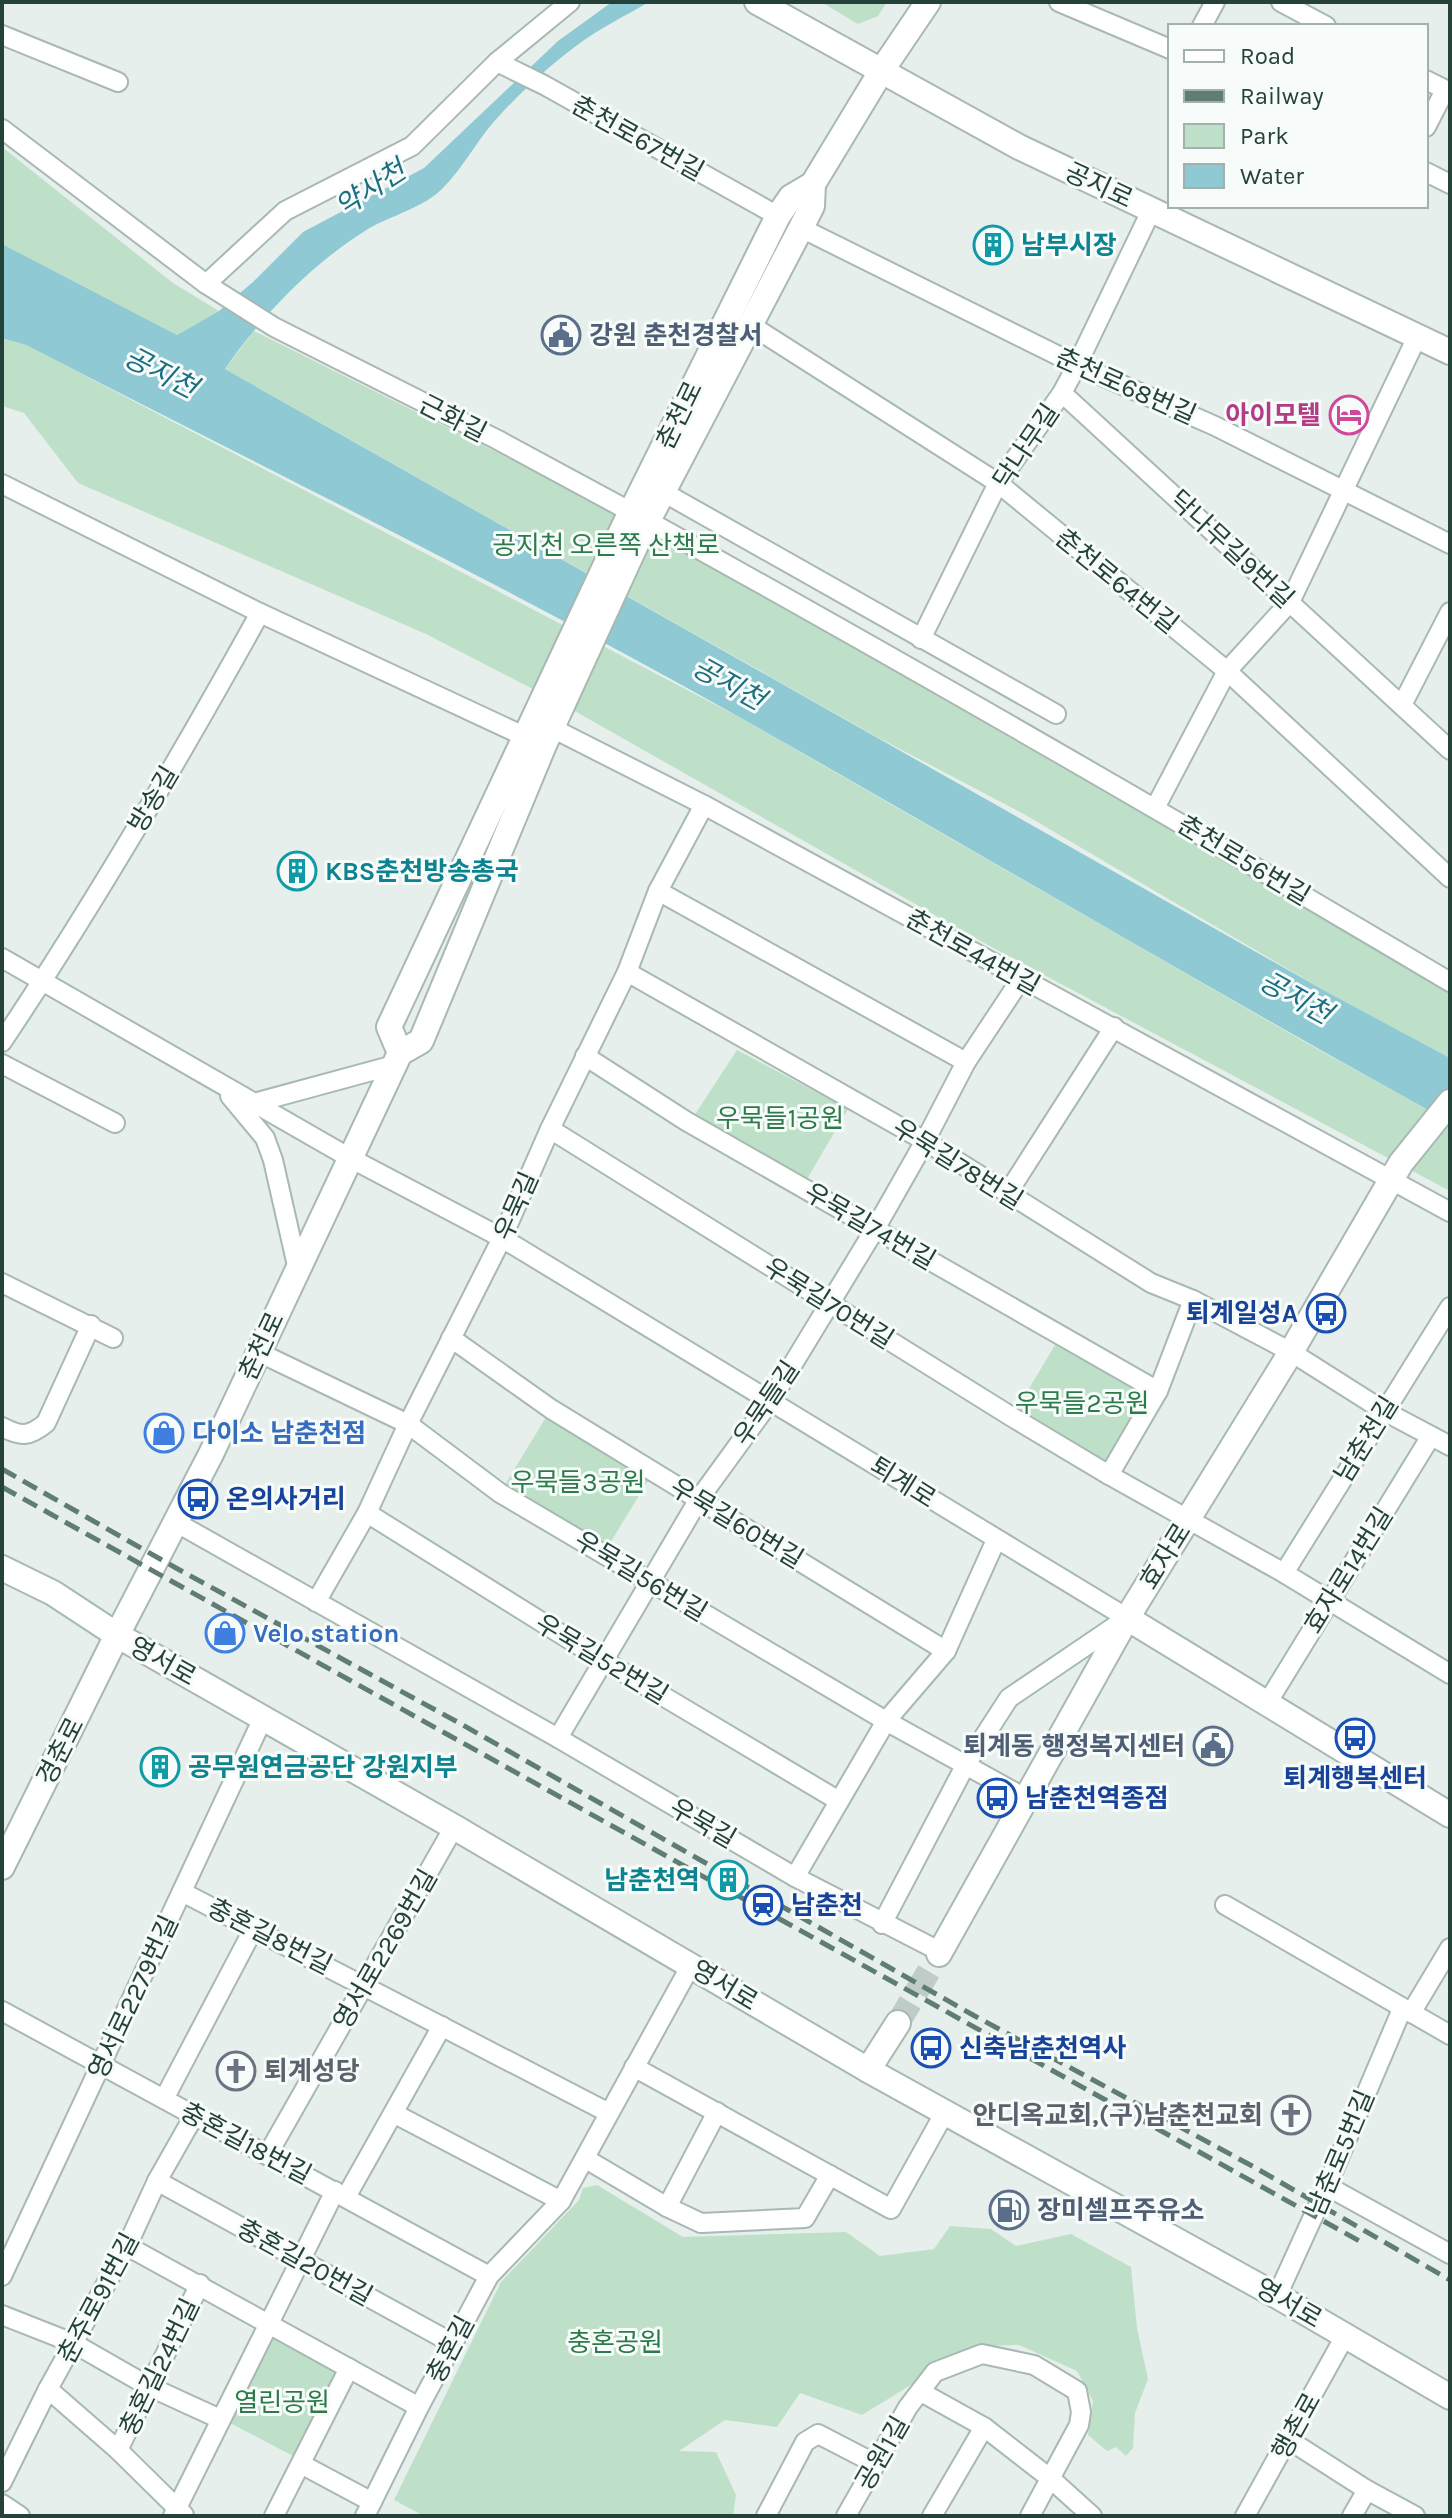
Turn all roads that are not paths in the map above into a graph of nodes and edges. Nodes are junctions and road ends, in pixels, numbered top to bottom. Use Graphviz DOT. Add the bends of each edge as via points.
graph roads {
  1 [pos="570,2"];
  2 [pos="757,2"];
  3 [pos="928,2"];
  4 [pos="1059,2"];
  5 [pos="1102,2"];
  6 [pos="1215,2"];
  7 [pos="1281,2"];
  8 [pos="1109,22"];
  9 [pos="1203,24"];
  10 [pos="1322,24"];
  11 [pos="2,35"];
  12 [pos="1168,48"];
  13 [pos="501,64"];
  14 [pos="882,70"];
  15 [pos="1428,81"];
  16 [pos="118,82"];
  17 [pos="1448,91"];
  18 [pos="1428,124"];
  19 [pos="2,129"];
  20 [pos="1428,173"];
  21 [pos="813,184"];
  22 [pos="1450,184"];
  23 [pos="1152,209"];
  24 [pos="778,216"];
  25 [pos="801,228"];
  26 [pos="210,287"];
  27 [pos="752,326"];
  28 [pos="1418,335"];
  29 [pos="1450,352"];
  30 [pos="1077,365"];
  31 [pos="1062,393"];
  32 [pos="998,483"];
  33 [pos="2,484"];
  34 [pos="1342,491"];
  35 [pos="663,492"];
  36 [pos="636,524"];
  37 [pos="1450,544"];
  38 [pos="1290,602"];
  39 [pos="1450,612"];
  40 [pos="260,613"];
  41 [pos="921,639"];
  42 [pos="1227,671"];
  43 [pos="555,700"];
  44 [pos="1402,705"];
  45 [pos="1056,714"];
  46 [pos="552,728"];
  47 [pos="526,737"];
  48 [pos="1037,741"];
  49 [pos="1450,750"];
  50 [pos="704,805"];
  51 [pos="1155,808"];
  52 [pos="1447,868"];
  53 [pos="658,891"];
  54 [pos="2,958"];
  55 [pos="627,972"];
  56 [pos="1021,979"];
  57 [pos="1450,982"];
  58 [pos="41,983"];
  59 [pos="1114,1027"];
  60 [pos="2,1042"];
  61 [pos="585,1056"];
  62 [pos="397,1059"];
  63 [pos="966,1062"];
  64 [pos="2,1064"];
  65 [pos="217,1082"];
  66 [pos="1450,1102"];
  67 [pos="254,1103"];
  68 [pos="115,1123"];
  69 [pos="550,1129"];
  70 [pos="925,1141"];
  71 [pos="350,1158"];
  72 [pos="1396,1172"];
  73 [pos="1007,1194"];
  74 [pos="1450,1212"];
  75 [pos="875,1229"];
  76 [pos="502,1238"];
  77 [pos="298,1270"];
  78 [pos="2,1283"];
  79 [pos="1193,1300"];
  80 [pos="830,1303"];
  81 [pos="1450,1307"];
  82 [pos="91,1325"];
  83 [pos="1443,1332"];
  84 [pos="113,1338"];
  85 [pos="451,1338"];
  86 [pos="258,1352"];
  87 [pos="1291,1352"];
  88 [pos="1158,1391"];
  89 [pos="771,1400"];
  90 [pos="1384,1411"];
  91 [pos="408,1424"];
  92 [pos="2,1427"];
  93 [pos="1431,1436"];
  94 [pos="1450,1446"];
  95 [pos="1109,1475"];
  96 [pos="699,1499"];
  97 [pos="367,1513"];
  98 [pos="1188,1519"];
  99 [pos="177,1523"];
  100 [pos="996,1540"];
  101 [pos="2,1568"];
  102 [pos="1284,1573"];
  103 [pos="649,1581"];
  104 [pos="1328,1601"];
  105 [pos="316,1602"];
  106 [pos="1127,1618"];
  107 [pos="117,1635"];
  108 [pos="946,1651"];
  109 [pos="604,1661"];
  110 [pos="1450,1674"];
  111 [pos="1266,1705"];
  112 [pos="263,1718"];
  113 [pos="886,1721"];
  114 [pos="558,1738"];
  115 [pos="965,1766"];
  116 [pos="1027,1799"];
  117 [pos="839,1801"];
  118 [pos="1450,1815"];
  119 [pos="454,1827"];
  120 [pos="2,1867"];
  121 [pos="795,1877"];
  122 [pos="182,1892"];
  123 [pos="1225,1905"];
  124 [pos="882,1924"];
  125 [pos="254,1928"];
  126 [pos="1450,1948"];
  127 [pos="940,1953"];
  128 [pos="691,1965"];
  129 [pos="365,1985"];
  130 [pos="2,2011"];
  131 [pos="1406,2011"];
  132 [pos="898,2023"];
  133 [pos="442,2026"];
  134 [pos="1450,2035"];
  135 [pos="102,2064"];
  136 [pos="634,2067"];
  137 [pos="868,2070"];
  138 [pos="164,2099"];
  139 [pos="717,2112"];
  140 [pos="945,2112"];
  141 [pos="609,2113"];
  142 [pos="195,2114"];
  143 [pos="395,2114"];
  144 [pos="268,2154"];
  145 [pos="586,2159"];
  146 [pos="830,2175"];
  147 [pos="157,2181"];
  148 [pos="1327,2186"];
  149 [pos="341,2194"];
  150 [pos="561,2201"];
  151 [pos="667,2207"];
  152 [pos="127,2246"];
  153 [pos="1450,2254"];
  154 [pos="300,2260"];
  155 [pos="2,2276"];
  156 [pos="489,2276"];
  157 [pos="200,2284"];
  158 [pos="1277,2296"];
  159 [pos="2,2315"];
  160 [pos="268,2325"];
  161 [pos="1345,2336"];
  162 [pos="73,2343"];
  163 [pos="452,2343"];
  164 [pos="349,2368"];
  165 [pos="148,2386"];
  166 [pos="48,2389"];
  167 [pos="921,2392"];
  168 [pos="1450,2397"];
  169 [pos="419,2407"];
  170 [pos="220,2419"];
  171 [pos="984,2427"];
  172 [pos="1289,2440"];
  173 [pos="118,2450"];
  174 [pos="874,2463"];
  175 [pos="301,2464"];
  176 [pos="1051,2479"];
  177 [pos="2,2482"];
  178 [pos="1367,2490"];
  179 [pos="2,2504"];
  180 [pos="369,2509"];
  181 [pos="178,2513"];
  182 [pos="20,2516"];
  183 [pos="274,2516"];
  184 [pos="766,2516"];
  185 [pos="846,2516"];
  186 [pos="932,2516"];
  187 [pos="1030,2516"];
  188 [pos="1092,2516"];
  189 [pos="1245,2516"];
  190 [pos="1352,2516"];
  191 [pos="1415,2516"];
  1 -- 13 [label="street"];
  2 -- 14 [label="street, 공지로"];
  3 -- 14 [label="street, 춘천로"];
  4 -- 8 [label="street"];
  5 -- 8 [label="street"];
  6 -- 9 [label="street"];
  7 -- 10 [label="street"];
  8 -- 12 [label="street"];
  11 -- 16 [label="street"];
  13 -- 24 [label="street, 춘천로67번길"];
  13 -- 26 [label="street" via="412,146 285,211"];
  14 -- 21 [label="street, 춘천로"];
  14 -- 23 [label="street, 공지로" via="1019,147"];
  15 -- 17 [label="street"];
  17 -- 18 [label="street"];
  19 -- 26 [label="street"];
  20 -- 22 [label="street"];
  21 -- 24 [label="street, 춘천로" via="791,197"];
  21 -- 25 [label="street, 춘천로" via="812,206"];
  23 -- 28 [label="street, 공지로"];
  23 -- 30 [label="street, 닥나무길"];
  24 -- 36 [label="street, 춘천로"];
  25 -- 27 [label="street, 춘천로"];
  25 -- 30 [label="street, 춘천로68번길"];
  26 -- 36 [label="street, 근화길" via="274,327 498,440"];
  27 -- 32 [label="street, 춘천로64번길"];
  27 -- 35 [label="street, 춘천로"];
  28 -- 29 [label="street, 공지로"];
  28 -- 34 [label="street"];
  30 -- 31 [label="street, 닥나무길"];
  30 -- 34 [label="street, 춘천로68번길" via="1215,426"];
  31 -- 32 [label="street, 닥나무길"];
  31 -- 38 [label="street, 닥나무길9번길"];
  32 -- 41 [label="street, 닥나무길"];
  32 -- 42 [label="street, 춘천로64번길"];
  33 -- 40 [label="street"];
  34 -- 37 [label="street, 춘천로68번길"];
  34 -- 38 [label="street"];
  35 -- 36 [label="street, 춘천로"];
  35 -- 41 [label="street"];
  36 -- 43 [label="street"];
  36 -- 48 [label="street, 근화길" via="757,580"];
  38 -- 42 [label="street"];
  38 -- 44 [label="street, 닥나무길9번길"];
  39 -- 44 [label="street"];
  40 -- 47 [label="street"];
  40 -- 58 [label="street, 방송길" via="193,735"];
  41 -- 45 [label="street"];
  42 -- 51 [label="street"];
  42 -- 52 [label="street, 춘천로64번길"];
  43 -- 46 [label="street, 춘천로"];
  43 -- 47 [label="street"];
  44 -- 49 [label="street, 닥나무길9번길"];
  46 -- 50 [label="street, 춘천로44번길"];
  46 -- 62 [label="street, 춘천로" via="421,1041"];
  47 -- 62 [label="street" via="389,1027"];
  48 -- 51 [label="street, 춘천로56번길"];
  50 -- 53 [label="street, 우묵길"];
  50 -- 56 [label="street, 춘천로44번길"];
  51 -- 57 [label="street, 춘천로56번길"];
  53 -- 55 [label="street, 우묵길"];
  53 -- 63 [label="street"];
  54 -- 58 [label="street"];
  55 -- 61 [label="street, 우묵길"];
  55 -- 70 [label="street, 우묵길78번길"];
  56 -- 59 [label="street, 춘천로44번길"];
  56 -- 63 [label="street, 우묵들길"];
  58 -- 60 [label="street, 방송길"];
  58 -- 65 [label="street"];
  59 -- 72 [label="street, 춘천로44번길"];
  59 -- 73 [label="street"];
  61 -- 69 [label="street, 우묵길"];
  61 -- 75 [label="street, 우묵길74번길" via="686,1121"];
  62 -- 67 [label="street"];
  62 -- 71 [label="street, 춘천로"];
  63 -- 70 [label="street, 우묵들길"];
  64 -- 68 [label="street"];
  65 -- 67 [label="street"];
  65 -- 77 [label="street" via="265,1138"];
  66 -- 72 [label="street, 효자로"];
  67 -- 71 [label="street"];
  69 -- 76 [label="street, 우묵길"];
  69 -- 80 [label="street, 우묵길70번길"];
  70 -- 73 [label="street, 우묵길78번길"];
  70 -- 75 [label="street, 우묵들길"];
  71 -- 76 [label="street, 퇴계로"];
  71 -- 77 [label="street, 춘천로"];
  72 -- 74 [label="street, 춘천로44번길"];
  72 -- 87 [label="street, 효자로"];
  73 -- 79 [label="street, 우묵길78번길" via="1151,1283"];
  75 -- 80 [label="street, 우묵들길"];
  75 -- 88 [label="street, 우묵길74번길"];
  76 -- 85 [label="street, 우묵길"];
  76 -- 89 [label="street, 퇴계로"];
  77 -- 86 [label="street, 춘천로"];
  78 -- 82 [label="street"];
  79 -- 87 [label="street, 우묵길78번길"];
  79 -- 88 [label="street"];
  80 -- 89 [label="street, 우묵들길"];
  80 -- 95 [label="street, 우묵길70번길"];
  81 -- 83 [label="street, 남춘천길"];
  82 -- 84 [label="street"];
  82 -- 92 [label="street" via="46,1423 33,1434 18,1436"];
  83 -- 90 [label="street, 남춘천길"];
  85 -- 91 [label="street, 우묵길"];
  85 -- 96 [label="street, 우묵길60번길" via="551,1409"];
  86 -- 91 [label="street, 우묵길56번길"];
  86 -- 99 [label="street, 춘천로"];
  87 -- 90 [label="street"];
  87 -- 98 [label="street, 효자로"];
  88 -- 95 [label="street"];
  89 -- 96 [label="street, 우묵들길"];
  89 -- 100 [label="street, 퇴계로"];
  90 -- 93 [label="street"];
  90 -- 102 [label="street, 남춘천길"];
  91 -- 97 [label="street, 우묵길"];
  91 -- 103 [label="street, 우묵길56번길" via="500,1493"];
  93 -- 94 [label="street"];
  93 -- 104 [label="street, 효자로14번길"];
  95 -- 98 [label="street, 우묵길70번길"];
  96 -- 103 [label="street, 우묵들길"];
  96 -- 108 [label="street, 우묵길60번길"];
  97 -- 105 [label="street, 우묵길"];
  97 -- 109 [label="street, 우묵길52번길"];
  98 -- 102 [label="street"];
  98 -- 106 [label="street, 효자로"];
  99 -- 105 [label="street, 우묵길"];
  99 -- 107 [label="street, 춘천로"];
  100 -- 106 [label="street, 퇴계로"];
  100 -- 108 [label="street"];
  101 -- 107 [label="street, 영서로" via="53,1593"];
  102 -- 104 [label="street"];
  103 -- 109 [label="street, 우묵들길"];
  103 -- 113 [label="street, 우묵길56번길"];
  104 -- 110 [label="street"];
  104 -- 111 [label="street, 효자로14번길"];
  105 -- 114 [label="street, 우묵길"];
  106 -- 111 [label="street, 퇴계로"];
  106 -- 115 [label="street" via="1009,1698"];
  106 -- 116 [label="street, 효자로"];
  107 -- 112 [label="street, 영서로"];
  107 -- 120 [label="street, 경춘로"];
  108 -- 113 [label="street"];
  109 -- 114 [label="street, 우묵들길"];
  109 -- 117 [label="street, 우묵길52번길"];
  111 -- 118 [label="street, 퇴계로"];
  112 -- 119 [label="street, 영서로"];
  112 -- 122 [label="street, 영서로2279번길"];
  113 -- 115 [label="street, 우묵길56번길"];
  113 -- 117 [label="street"];
  114 -- 121 [label="street, 우묵길"];
  115 -- 116 [label="street, 우묵길56번길"];
  115 -- 124 [label="street"];
  116 -- 127 [label="street, 효자로"];
  117 -- 121 [label="street"];
  119 -- 128 [label="street, 영서로"];
  119 -- 129 [label="street, 영서로2269번길"];
  121 -- 124 [label="street, 우묵길"];
  122 -- 125 [label="street, 충혼길8번길"];
  122 -- 135 [label="street, 영서로2279번길"];
  123 -- 131 [label="street"];
  124 -- 127 [label="street, 우묵길"];
  125 -- 129 [label="street, 충혼길8번길"];
  125 -- 138 [label="street"];
  126 -- 131 [label="street, 남춘로5번길"];
  128 -- 136 [label="street, 충혼길"];
  128 -- 137 [label="street, 영서로"];
  129 -- 133 [label="street, 충혼길8번길"];
  129 -- 144 [label="street, 영서로2269번길"];
  130 -- 135 [label="street, 충혼길18번길"];
  131 -- 134 [label="street"];
  131 -- 148 [label="street, 남춘로5번길"];
  132 -- 137 [label="street"];
  133 -- 141 [label="street, 충혼길8번길"];
  133 -- 143 [label="street"];
  135 -- 138 [label="street, 충혼길18번길"];
  135 -- 155 [label="street, 영서로2279번길"];
  136 -- 139 [label="street"];
  136 -- 141 [label="street, 충혼길"];
  137 -- 140 [label="street, 영서로"];
  138 -- 142 [label="street, 충혼길18번길"];
  139 -- 146 [label="street"];
  139 -- 151 [label="street"];
  140 -- 146 [label="street" via="891,2209"];
  140 -- 158 [label="street, 영서로"];
  141 -- 145 [label="street, 충혼길"];
  142 -- 144 [label="street, 충혼길18번길"];
  142 -- 147 [label="street, 춘주로91번길"];
  143 -- 149 [label="street"];
  143 -- 150 [label="street"];
  144 -- 149 [label="street, 충혼길18번길"];
  145 -- 150 [label="street, 충혼길"];
  145 -- 151 [label="street"];
  146 -- 151 [label="street" via="805,2218 701,2223"];
  147 -- 152 [label="street, 춘주로91번길"];
  147 -- 154 [label="street, 충혼길20번길"];
  148 -- 153 [label="street"];
  148 -- 158 [label="street, 남춘로5번길"];
  149 -- 154 [label="street"];
  149 -- 156 [label="street, 충혼길18번길"];
  150 -- 156 [label="street, 충혼길"];
  152 -- 157 [label="street, 충혼길24번길"];
  152 -- 162 [label="street, 춘주로91번길"];
  154 -- 160 [label="street"];
  154 -- 163 [label="street, 충혼길20번길"];
  156 -- 163 [label="street, 충혼길"];
  157 -- 160 [label="street, 충혼길24번길"];
  157 -- 165 [label="street, 충혼길24번길"];
  158 -- 161 [label="street, 영서로"];
  159 -- 162 [label="street"];
  160 -- 164 [label="street, 충혼길24번길"];
  160 -- 170 [label="street"];
  161 -- 168 [label="street, 영서로"];
  161 -- 172 [label="street, 행촌로"];
  162 -- 165 [label="street"];
  162 -- 166 [label="street, 춘주로91번길"];
  163 -- 169 [label="street, 충혼길"];
  164 -- 169 [label="street, 충혼길24번길"];
  164 -- 175 [label="street"];
  165 -- 170 [label="street"];
  165 -- 173 [label="street, 충혼길24번길"];
  166 -- 173 [label="street"];
  166 -- 177 [label="street, 춘주로91번길"];
  167 -- 171 [label="street"];
  167 -- 174 [label="street, 공원1길"];
  167 -- 176 [label="street, 공원1길" via="935,2372 982,2354 1034,2365 1077,2391 1079,2425"];
  169 -- 180 [label="street, 충혼길"];
  170 -- 181 [label="street"];
  171 -- 176 [label="street"];
  171 -- 186 [label="street"];
  172 -- 178 [label="street"];
  172 -- 189 [label="street, 행촌로"];
  173 -- 181 [label="street"];
  174 -- 184 [label="street" via="818,2434 805,2442"];
  174 -- 185 [label="street, 공원1길"];
  175 -- 180 [label="street"];
  175 -- 183 [label="street"];
  176 -- 187 [label="street"];
  176 -- 188 [label="street"];
  178 -- 190 [label="street"];
  178 -- 191 [label="street"];
  179 -- 182 [label="street"];
}
